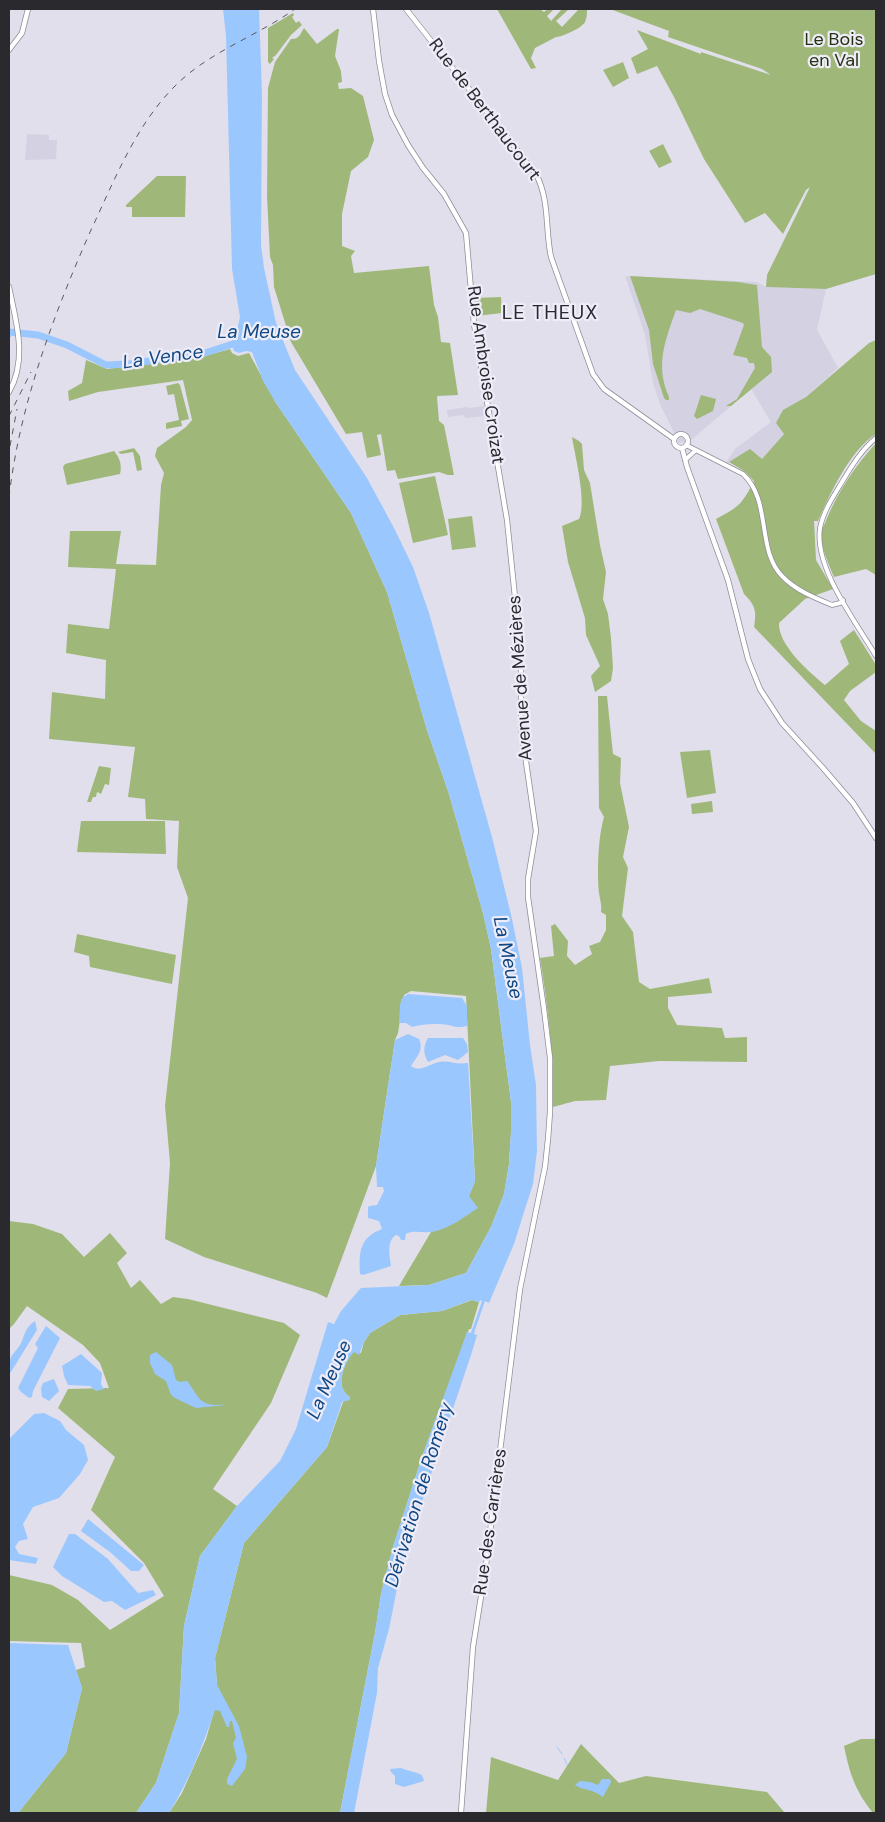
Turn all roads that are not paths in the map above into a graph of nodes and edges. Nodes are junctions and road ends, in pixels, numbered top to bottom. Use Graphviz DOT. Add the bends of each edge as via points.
graph roads {
  1 [pos="373,9"];
  2 [pos="406,9"];
  3 [pos="28,11"];
  4 [pos="9,50"];
  5 [pos="9,287"];
  6 [pos="9,392"];
  7 [pos="876,438"];
  8 [pos="674,439"];
  9 [pos="684,447"];
  10 [pos="695,450"];
  11 [pos="685,460"];
  12 [pos="502,487"];
  13 [pos="843,600"];
  14 [pos="876,656"];
  15 [pos="876,838"];
  16 [pos="532,1232"];
  17 [pos="461,1813"];
  1 -- 12 [label="main road, Rue Ambroise Croizat" via="379,61 392,115 466,233 474,324"];
  2 -- 8 [label="main road, Rue de Berthaucourt" via="541,183 551,257 597,380 604,390"];
  3 -- 4 [label="main road" via="22,33"];
  5 -- 6 [label="main road" via="20,355"];
  7 -- 13 [label="street" via="849,471 827,507 820,526 824,566"];
  8 -- 9 [label="main road" via="675,446"];
  8 -- 9 [label="main road" via="684,435 687,439"];
  9 -- 10 [label="street"];
  9 -- 11 [label="main road"];
  10 -- 11 [label="street"];
  10 -- 13 [label="street" via="743,474 750,481 757,492 771,557 782,576 832,605"];
  11 -- 15 [label="main road" via="728,580 748,659 760,689 782,723 853,803"];
  12 -- 16 [label="main road, Avenue de Mézières" via="521,654 521,727 536,822 528,896 550,1058 545,1167"];
  13 -- 14 [label="street"];
  16 -- 17 [label="main road, Rue des Carrières" via="520,1289 473,1647"];
}
